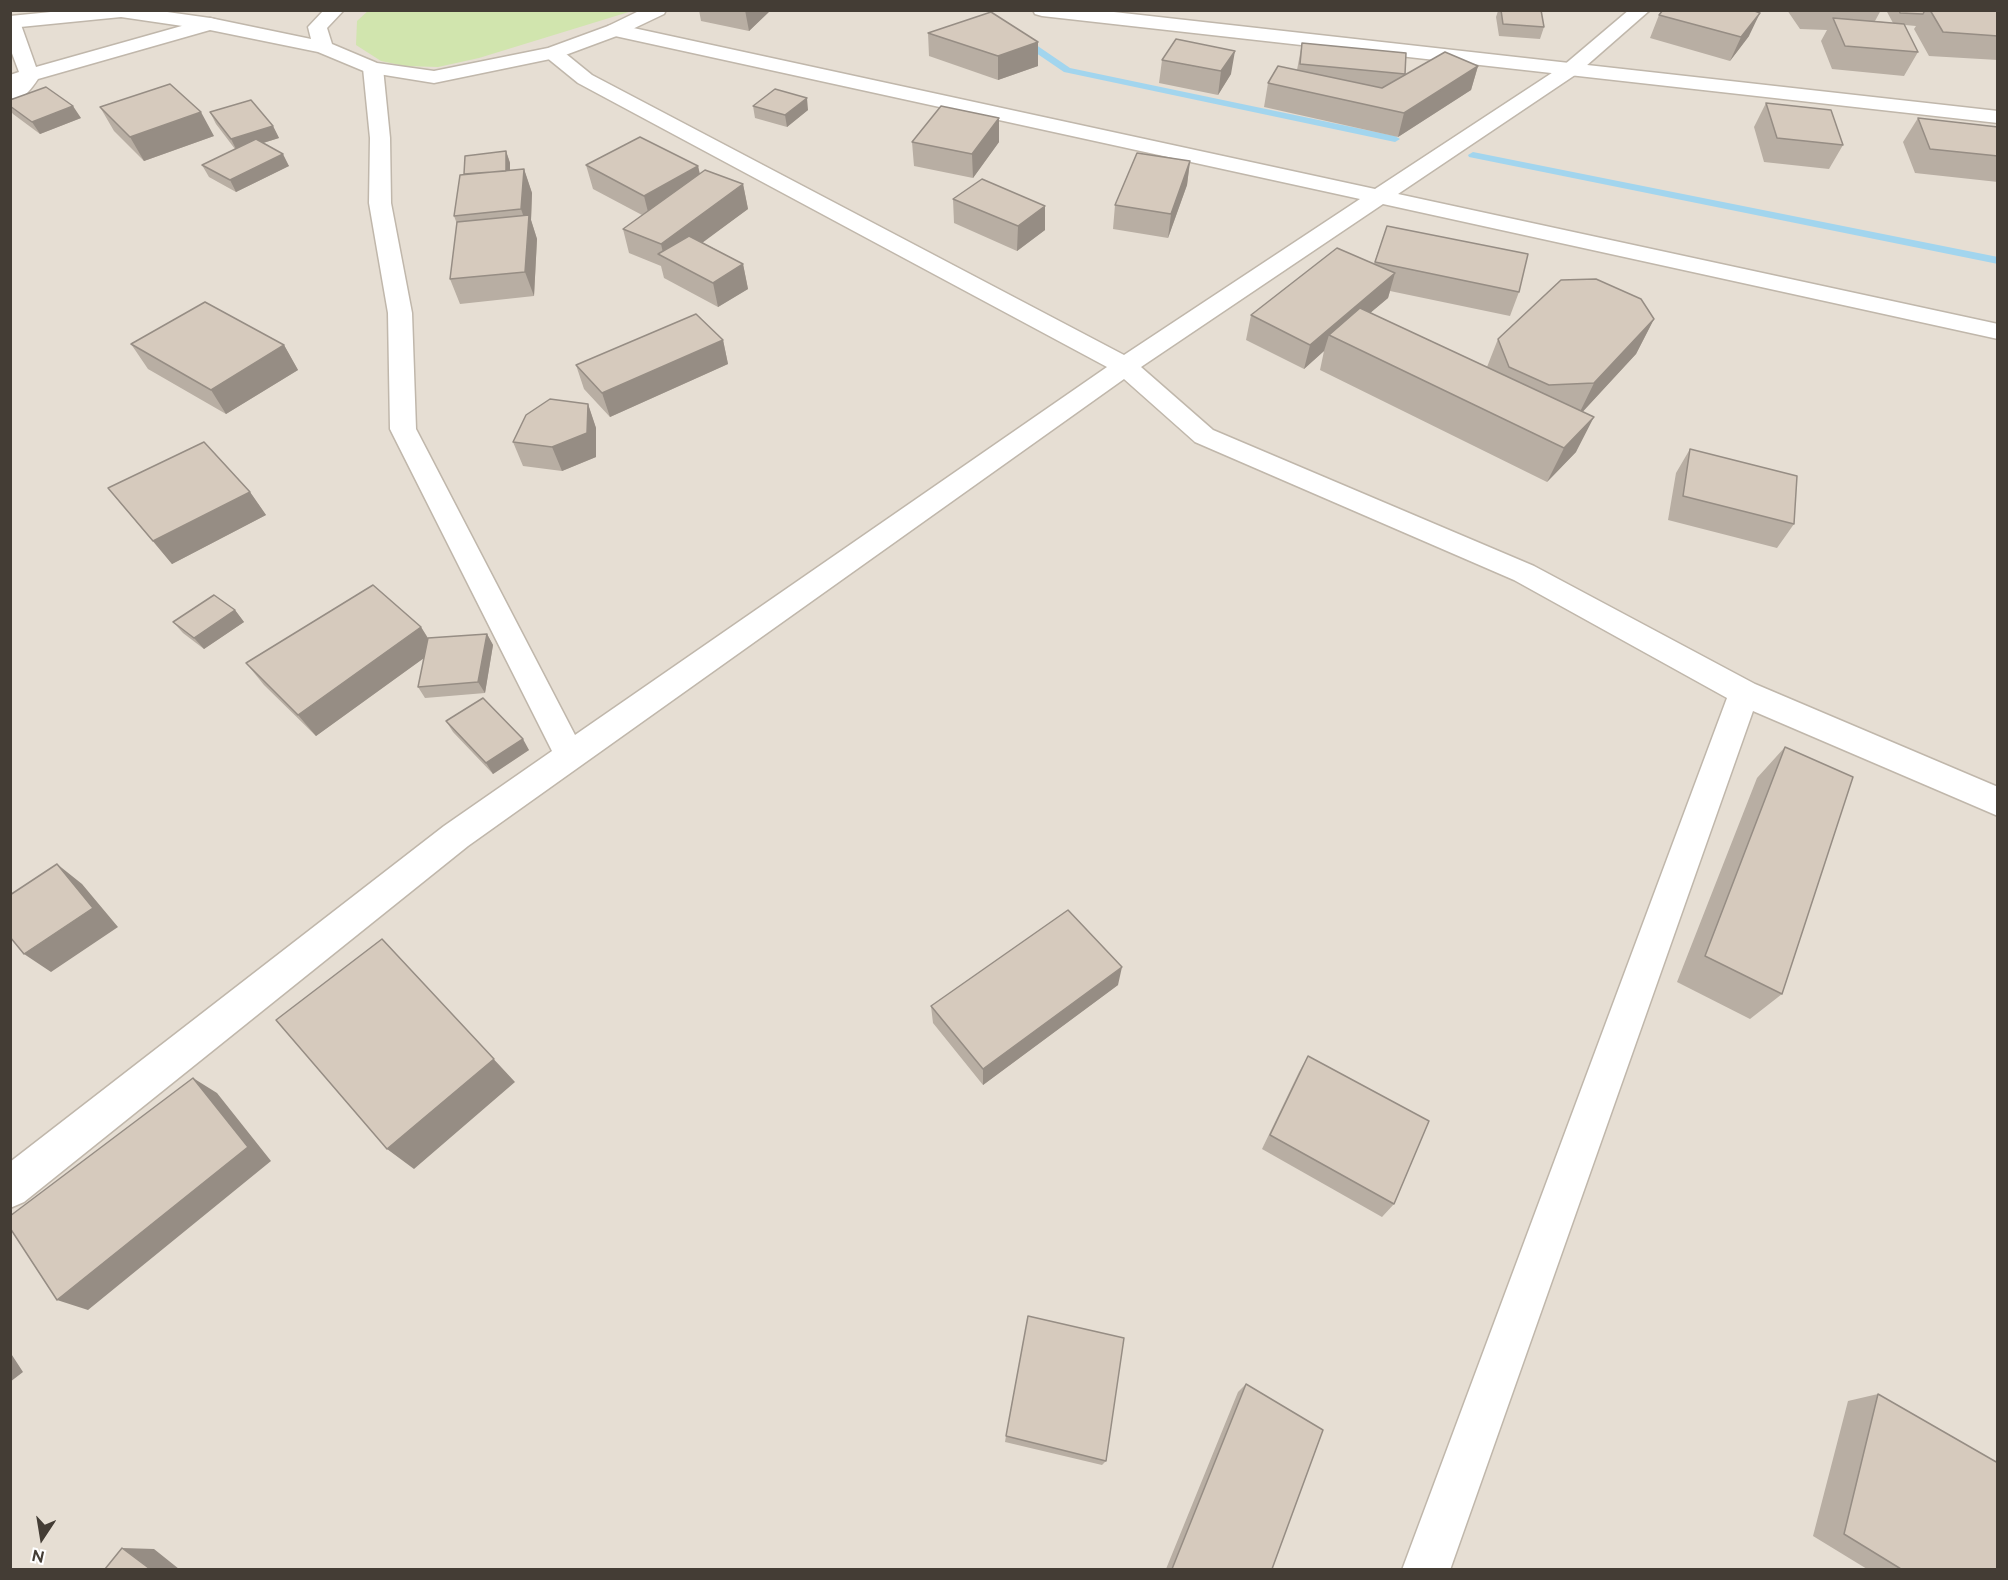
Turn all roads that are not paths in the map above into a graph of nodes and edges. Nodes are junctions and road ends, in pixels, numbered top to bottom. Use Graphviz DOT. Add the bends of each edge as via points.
graph roads {
  1 [pos="335,10"];
  2 [pos="657,10"];
  3 [pos="1042,10"];
  4 [pos="1641,10"];
  5 [pos="128,11"];
  6 [pos="11,22"];
  7 [pos="210,24"];
  8 [pos="615,30"];
  9 [pos="323,47"];
  10 [pos="553,54"];
  11 [pos="374,68"];
  12 [pos="1571,69"];
  13 [pos="30,77"];
  14 [pos="10,81"];
  15 [pos="10,99"];
  16 [pos="1998,117"];
  17 [pos="1380,197"];
  18 [pos="1998,332"];
  19 [pos="1125,366"];
  20 [pos="1744,693"];
  21 [pos="570,756"];
  22 [pos="1998,802"];
  23 [pos="10,1188"];
  24 [pos="1426,1569"];
  1 -- 9 [label="street" via="318,27"];
  2 -- 8 [label="street"];
  3 -- 12 [label="street"];
  4 -- 12 [label="street"];
  5 -- 6 [label="street"];
  5 -- 7 [label="street"];
  6 -- 13 [label="street"];
  7 -- 9 [label="street"];
  7 -- 13 [label="street"];
  8 -- 10 [label="street"];
  8 -- 17 [label="street"];
  9 -- 11 [label="street"];
  10 -- 11 [label="street" via="434,77"];
  10 -- 19 [label="street" via="585,79"];
  11 -- 21 [label="street" via="380,203 400,313 403,429"];
  12 -- 16 [label="street"];
  12 -- 17 [label="street"];
  13 -- 14 [label="street"];
  13 -- 15 [label="street"];
  17 -- 18 [label="street"];
  17 -- 19 [label="street"];
  19 -- 20 [label="street" via="1204,436 1524,573"];
  19 -- 21 [label="street"];
  20 -- 22 [label="street"];
  20 -- 24 [label="street"];
  21 -- 23 [label="street" via="456,836"];
}
